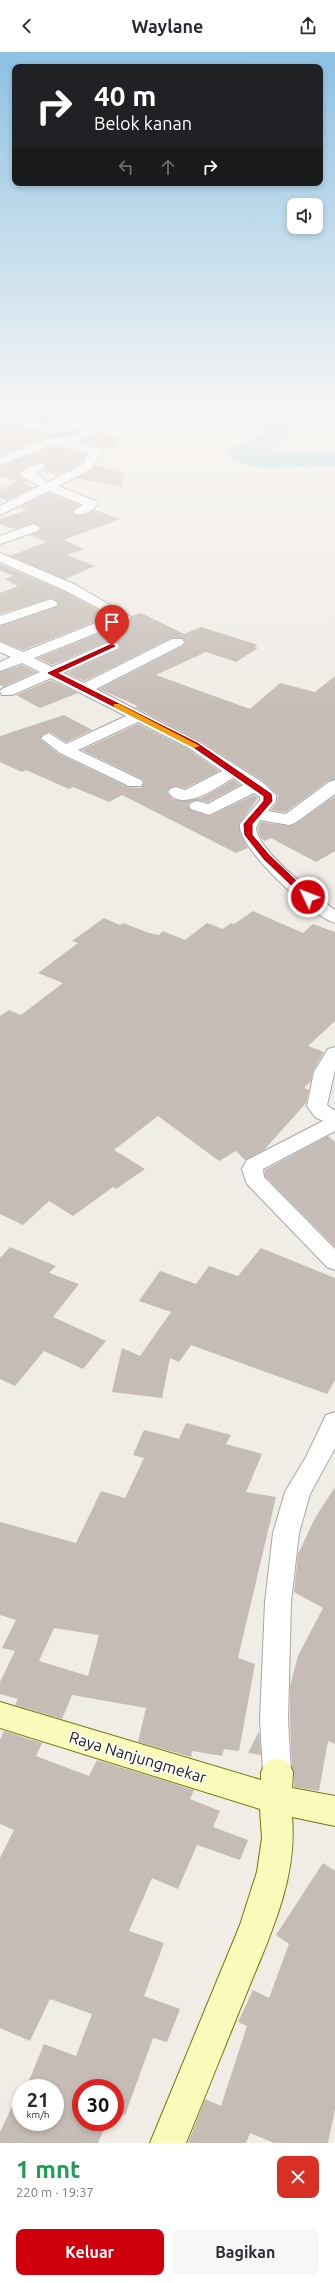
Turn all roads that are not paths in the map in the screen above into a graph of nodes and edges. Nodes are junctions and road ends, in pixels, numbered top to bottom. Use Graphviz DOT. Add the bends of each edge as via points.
graph roads {
  1 [pos="34,528"];
  2 [pos="0,540"];
  3 [pos="0,557"];
  4 [pos="16,564"];
  5 [pos="0,570"];
  6 [pos="51,603"];
  7 [pos="0,621"];
  8 [pos="177,642"];
  9 [pos="0,646"];
  10 [pos="112,646"];
  11 [pos="21,658"];
  12 [pos="0,667"];
  13 [pos="52,673"];
  14 [pos="68,681"];
  15 [pos="4,689"];
  16 [pos="84,689"];
  17 [pos="137,717"];
  18 [pos="49,738"];
  19 [pos="65,750"];
  20 [pos="234,771"];
  21 [pos="114,773"];
  22 [pos="98,783"];
  23 [pos="135,783"];
  24 [pos="335,785"];
  25 [pos="256,786"];
  26 [pos="176,792"];
  27 [pos="197,806"];
  28 [pos="255,814"];
  29 [pos="335,918"];
  30 [pos="335,1053"];
  31 [pos="335,1119"];
  32 [pos="335,1123"];
  33 [pos="335,1262"];
  34 [pos="335,1421"];
  35 [pos="0,1715"];
  36 [pos="276,1786"];
  37 [pos="335,1811"];
  38 [pos="168,2143"];
  1 -- 2 [label="street"];
  3 -- 4 [label="street"];
  4 -- 5 [label="street"];
  4 -- 11 [label="street" via="69,587 124,617"];
  6 -- 7 [label="street"];
  8 -- 16 [label="street"];
  9 -- 11 [label="street"];
  10 -- 13 [label="street"];
  11 -- 12 [label="street"];
  11 -- 13 [label="street"];
  13 -- 14 [label="street"];
  13 -- 15 [label="street"];
  14 -- 15 [label="street" via="22,701 17,701"];
  14 -- 16 [label="street"];
  16 -- 17 [label="street"];
  17 -- 19 [label="street"];
  17 -- 20 [label="street" via="194,745"];
  18 -- 19 [label="street"];
  19 -- 21 [label="street"];
  20 -- 25 [label="street"];
  20 -- 26 [label="street" via="184,796"];
  21 -- 22 [label="street"];
  21 -- 23 [label="street"];
  24 -- 28 [label="street" via="324,797 302,808 289,820"];
  25 -- 27 [label="street" via="209,810"];
  25 -- 28 [label="street" via="269,799"];
  28 -- 29 [label="street" via="248,824 248,835 266,857 308,897"];
  30 -- 31 [label="street" via="324,1072 317,1106"];
  32 -- 33 [label="street" via="272,1155 254,1165 252,1169 254,1179"];
  34 -- 36 [label="street" via="317,1461 298,1492 286,1533 278,1602 274,1720"];
  35 -- 36 [label="main road, Raya Nanjungmekar"];
  36 -- 37 [label="main road, Raya Nanjungmekar"];
  36 -- 38 [label="main road" via="278,1838 273,1872 258,1925"];
}
